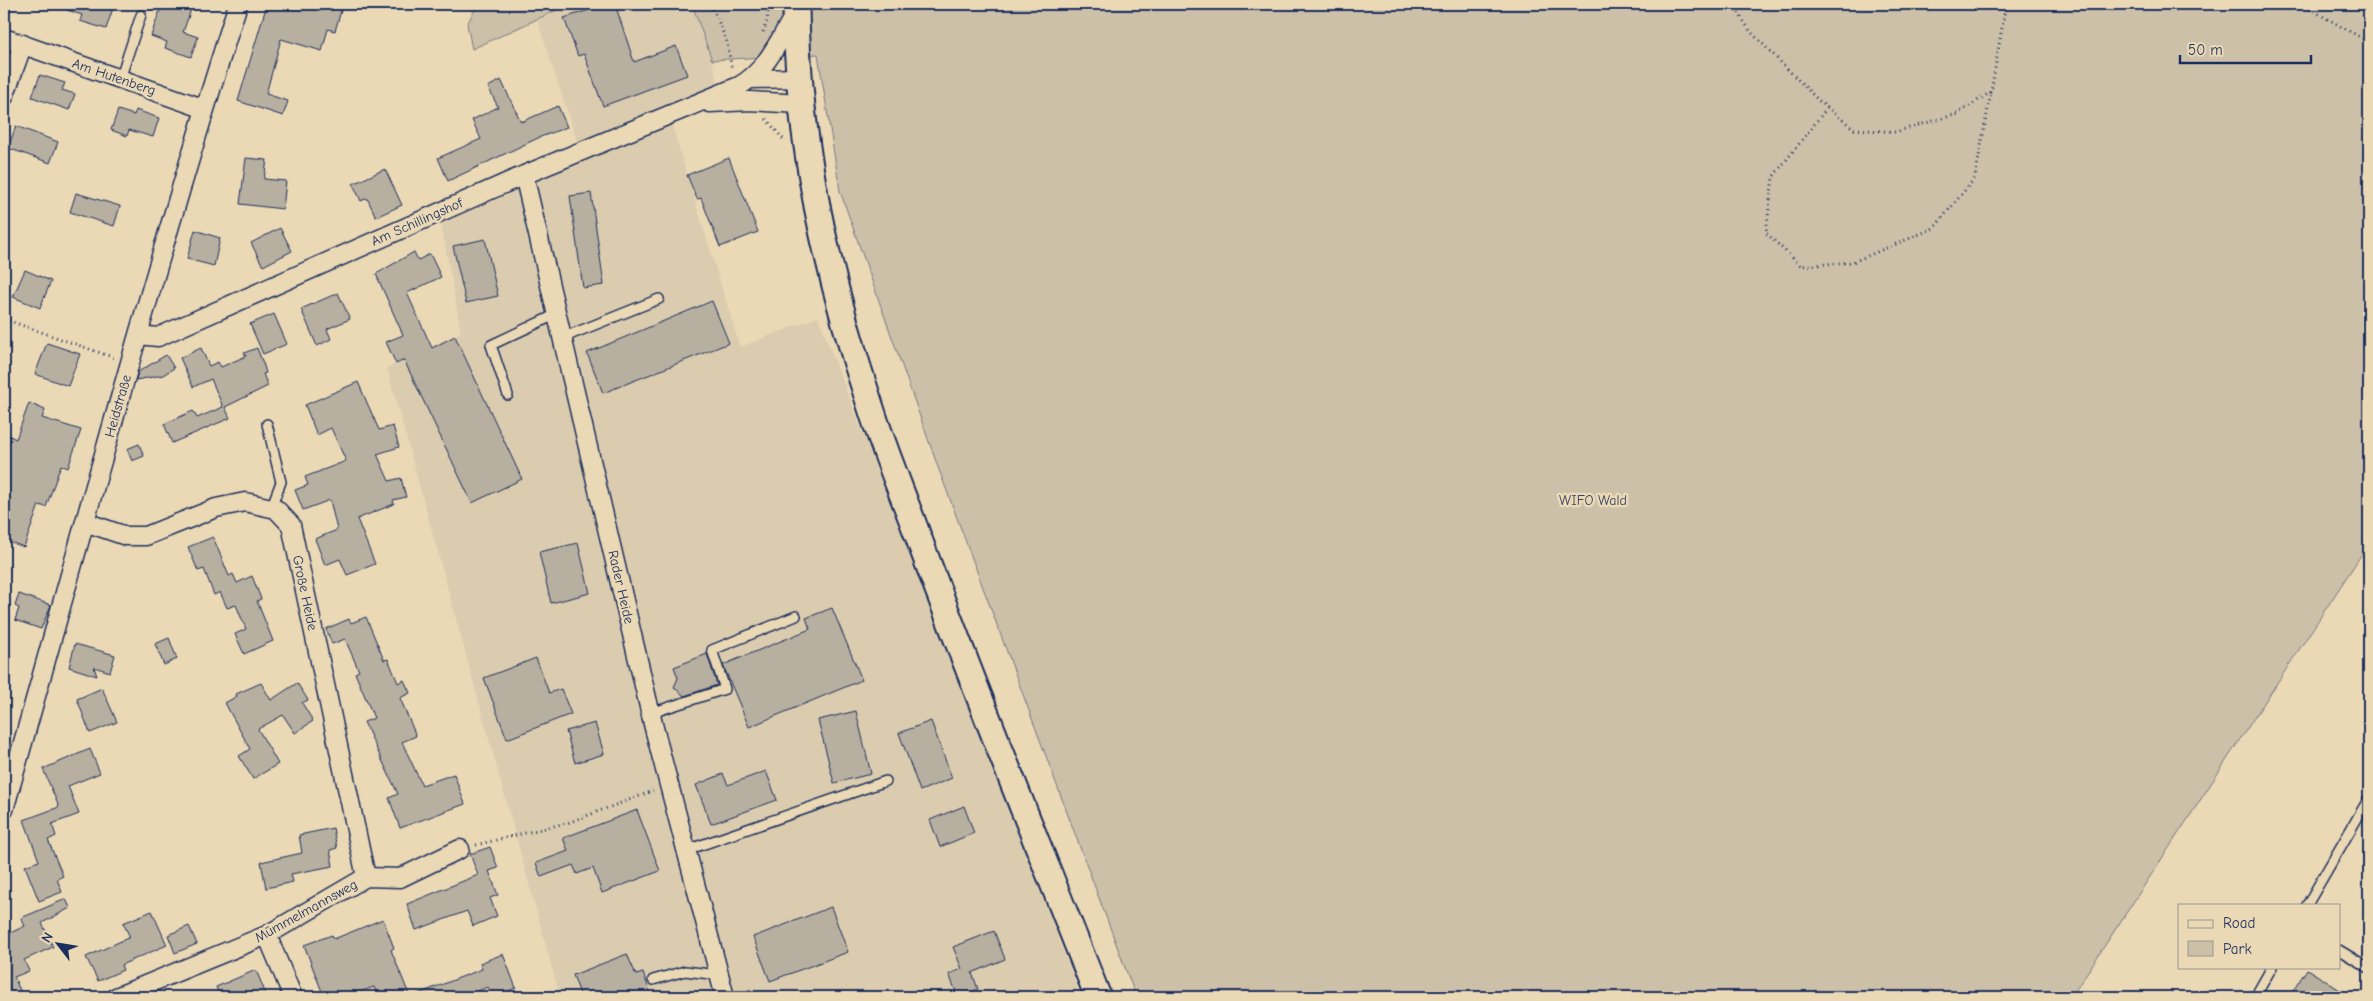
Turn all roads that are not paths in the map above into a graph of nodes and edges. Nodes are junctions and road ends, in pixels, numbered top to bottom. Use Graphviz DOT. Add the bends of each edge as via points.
graph roads {
  1 [pos="238,4"];
  2 [pos="796,8"];
  3 [pos="140,15"];
  4 [pos="4,38"];
  5 [pos="22,44"];
  6 [pos="799,78"];
  7 [pos="120,79"];
  8 [pos="752,79"];
  9 [pos="4,97"];
  10 [pos="697,104"];
  11 [pos="800,104"];
  12 [pos="205,109"];
  13 [pos="524,175"];
  14 [pos="659,299"];
  15 [pos="557,314"];
  16 [pos="138,335"];
  17 [pos="562,338"];
  18 [pos="508,395"];
  19 [pos="267,424"];
  20 [pos="271,508"];
  21 [pos="85,522"];
  22 [pos="796,616"];
  23 [pos="650,713"];
  24 [pos="886,781"];
  25 [pos="2369,798"];
  26 [pos="4,810"];
  27 [pos="460,849"];
  28 [pos="687,850"];
  29 [pos="366,877"];
  30 [pos="2308,904"];
  31 [pos="267,935"];
  32 [pos="2340,951"];
  33 [pos="2271,968"];
  34 [pos="2369,968"];
  35 [pos="719,975"];
  36 [pos="653,980"];
  37 [pos="116,997"];
  38 [pos="292,997"];
  39 [pos="724,997"];
  40 [pos="1098,997"];
  41 [pos="2255,997"];
  1 -- 12 [label="street, Heidstraße"];
  2 -- 6 [label="main road"];
  2 -- 8 [label="street, Am Schillingshof"];
  3 -- 7 [label="lane"];
  4 -- 5 [label="street, Am Hutenberg"];
  5 -- 7 [label="street, Am Hutenberg"];
  5 -- 9 [label="street"];
  6 -- 8 [label="street, Am Schillingshof"];
  6 -- 11 [label="main road"];
  7 -- 12 [label="street, Am Hutenberg"];
  8 -- 10 [label="street, Am Schillingshof"];
  10 -- 11 [label="street, Am Schillingshof" via="750,101"];
  10 -- 13 [label="street, Am Schillingshof"];
  11 -- 40 [label="main road" via="813,191 834,284 870,406 952,629"];
  12 -- 16 [label="street, Heidstraße"];
  13 -- 15 [label="street, Rader Heide"];
  13 -- 16 [label="street, Am Schillingshof" via="158,337"];
  14 -- 17 [label="lane"];
  15 -- 17 [label="street, Rader Heide"];
  15 -- 18 [label="lane" via="491,345"];
  16 -- 21 [label="street, Heidstraße"];
  17 -- 23 [label="street, Rader Heide"];
  19 -- 20 [label="lane" via="281,482"];
  20 -- 21 [label="street, Große Heide" via="245,502 216,508 146,536 126,536"];
  20 -- 29 [label="street, Große Heide" via="291,525"];
  21 -- 26 [label="street, Heidstraße"];
  22 -- 23 [label="lane" via="712,650 725,689"];
  23 -- 28 [label="street, Rader Heide"];
  24 -- 28 [label="lane"];
  25 -- 30 [label="lane"];
  27 -- 29 [label="street, Mümmelmannsweg" via="400,878"];
  28 -- 35 [label="street, Rader Heide"];
  29 -- 31 [label="street, Mümmelmannsweg"];
  31 -- 37 [label="street, Mümmelmannsweg"];
  31 -- 38 [label="street"];
  32 -- 34 [label="lane"];
  33 -- 41 [label="lane"];
  35 -- 36 [label="lane" via="686,971"];
  35 -- 39 [label="street, Rader Heide"];
}
